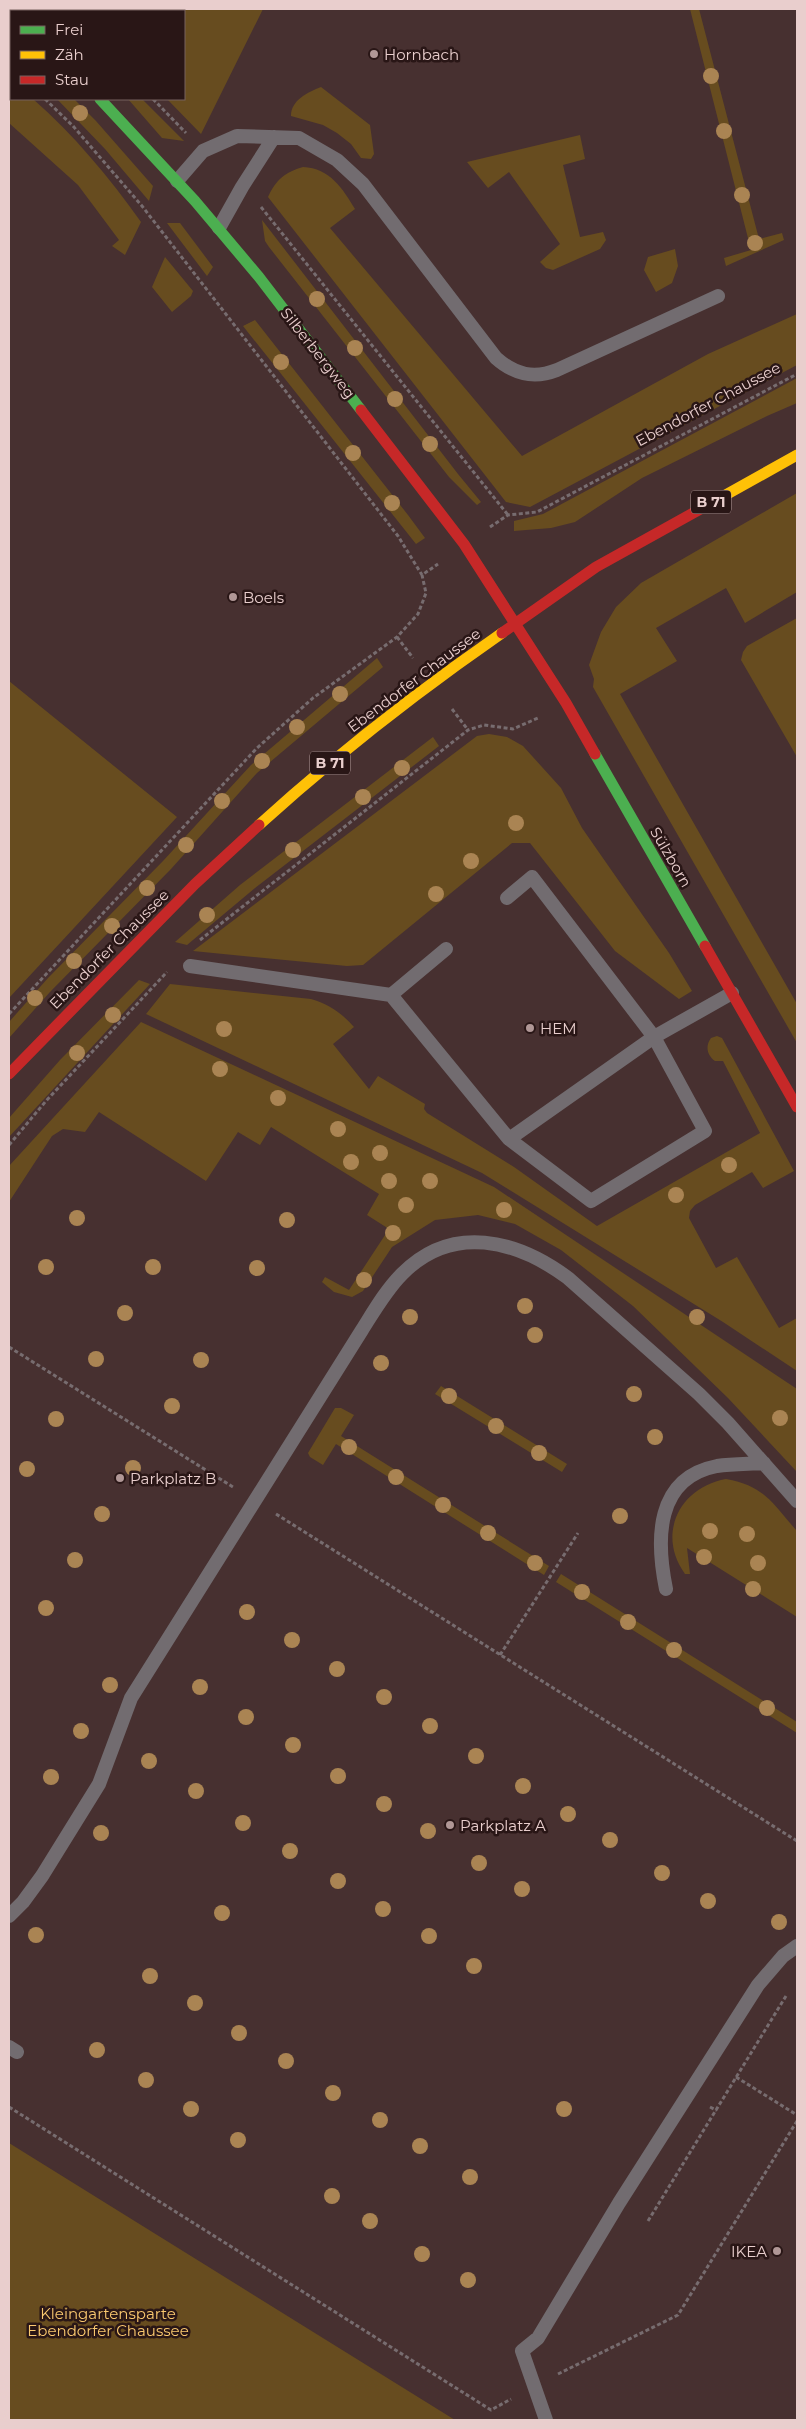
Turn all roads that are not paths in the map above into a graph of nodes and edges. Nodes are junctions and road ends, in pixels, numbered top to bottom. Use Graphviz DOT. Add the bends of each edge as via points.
graph roads {
  1 [pos="101,100"];
  2 [pos="274,138"];
  3 [pos="177,181"];
  4 [pos="219,228"];
  5 [pos="718,296"];
  6 [pos="797,455"];
  7 [pos="515,624"];
  8 [pos="507,898"];
  9 [pos="446,949"];
  10 [pos="190,966"];
  11 [pos="732,993"];
  12 [pos="391,996"];
  13 [pos="654,1037"];
  14 [pos="9,1074"];
  15 [pos="797,1107"];
  16 [pos="509,1139"];
  17 [pos="764,1463"];
  18 [pos="797,1500"];
  19 [pos="666,1589"];
  20 [pos="9,1916"];
  21 [pos="797,1946"];
  22 [pos="546,2420"];
  1 -- 3 [label="street, Silberbergweg"];
  2 -- 3 [label="lane" via="237,136 203,150"];
  2 -- 4 [label="lane"];
  2 -- 5 [label="lane" via="299,138 351,172 496,358 517,372 534,376 552,372"];
  3 -- 4 [label="street, Silberbergweg"];
  4 -- 7 [label="street, Silberbergweg" via="464,544"];
  6 -- 7 [label="street, Ebendorfer Chaussee / B 71" via="596,567"];
  7 -- 11 [label="street, Sülzborn" via="566,703"];
  7 -- 14 [label="street, Ebendorfer Chaussee / B 71" via="407,702 314,775 255,827 188,890"];
  8 -- 13 [label="lane" via="532,877"];
  9 -- 12 [label="lane"];
  10 -- 12 [label="lane"];
  11 -- 13 [label="lane"];
  11 -- 15 [label="street, Sülzborn"];
  12 -- 16 [label="lane"];
  13 -- 16 [label="lane"];
  13 -- 16 [label="lane" via="705,1131 591,1201"];
  17 -- 18 [label="lane"];
  17 -- 19 [label="lane" via="717,1466 696,1473 680,1485 669,1501 660,1531"];
  17 -- 20 [label="lane" via="699,1394 550,1265 510,1247 471,1242 452,1243 435,1250 392,1285 131,1698 99,1784 42,1876"];
  21 -- 22 [label="lane" via="783,1956 758,1985 538,2338 522,2351"];
}
